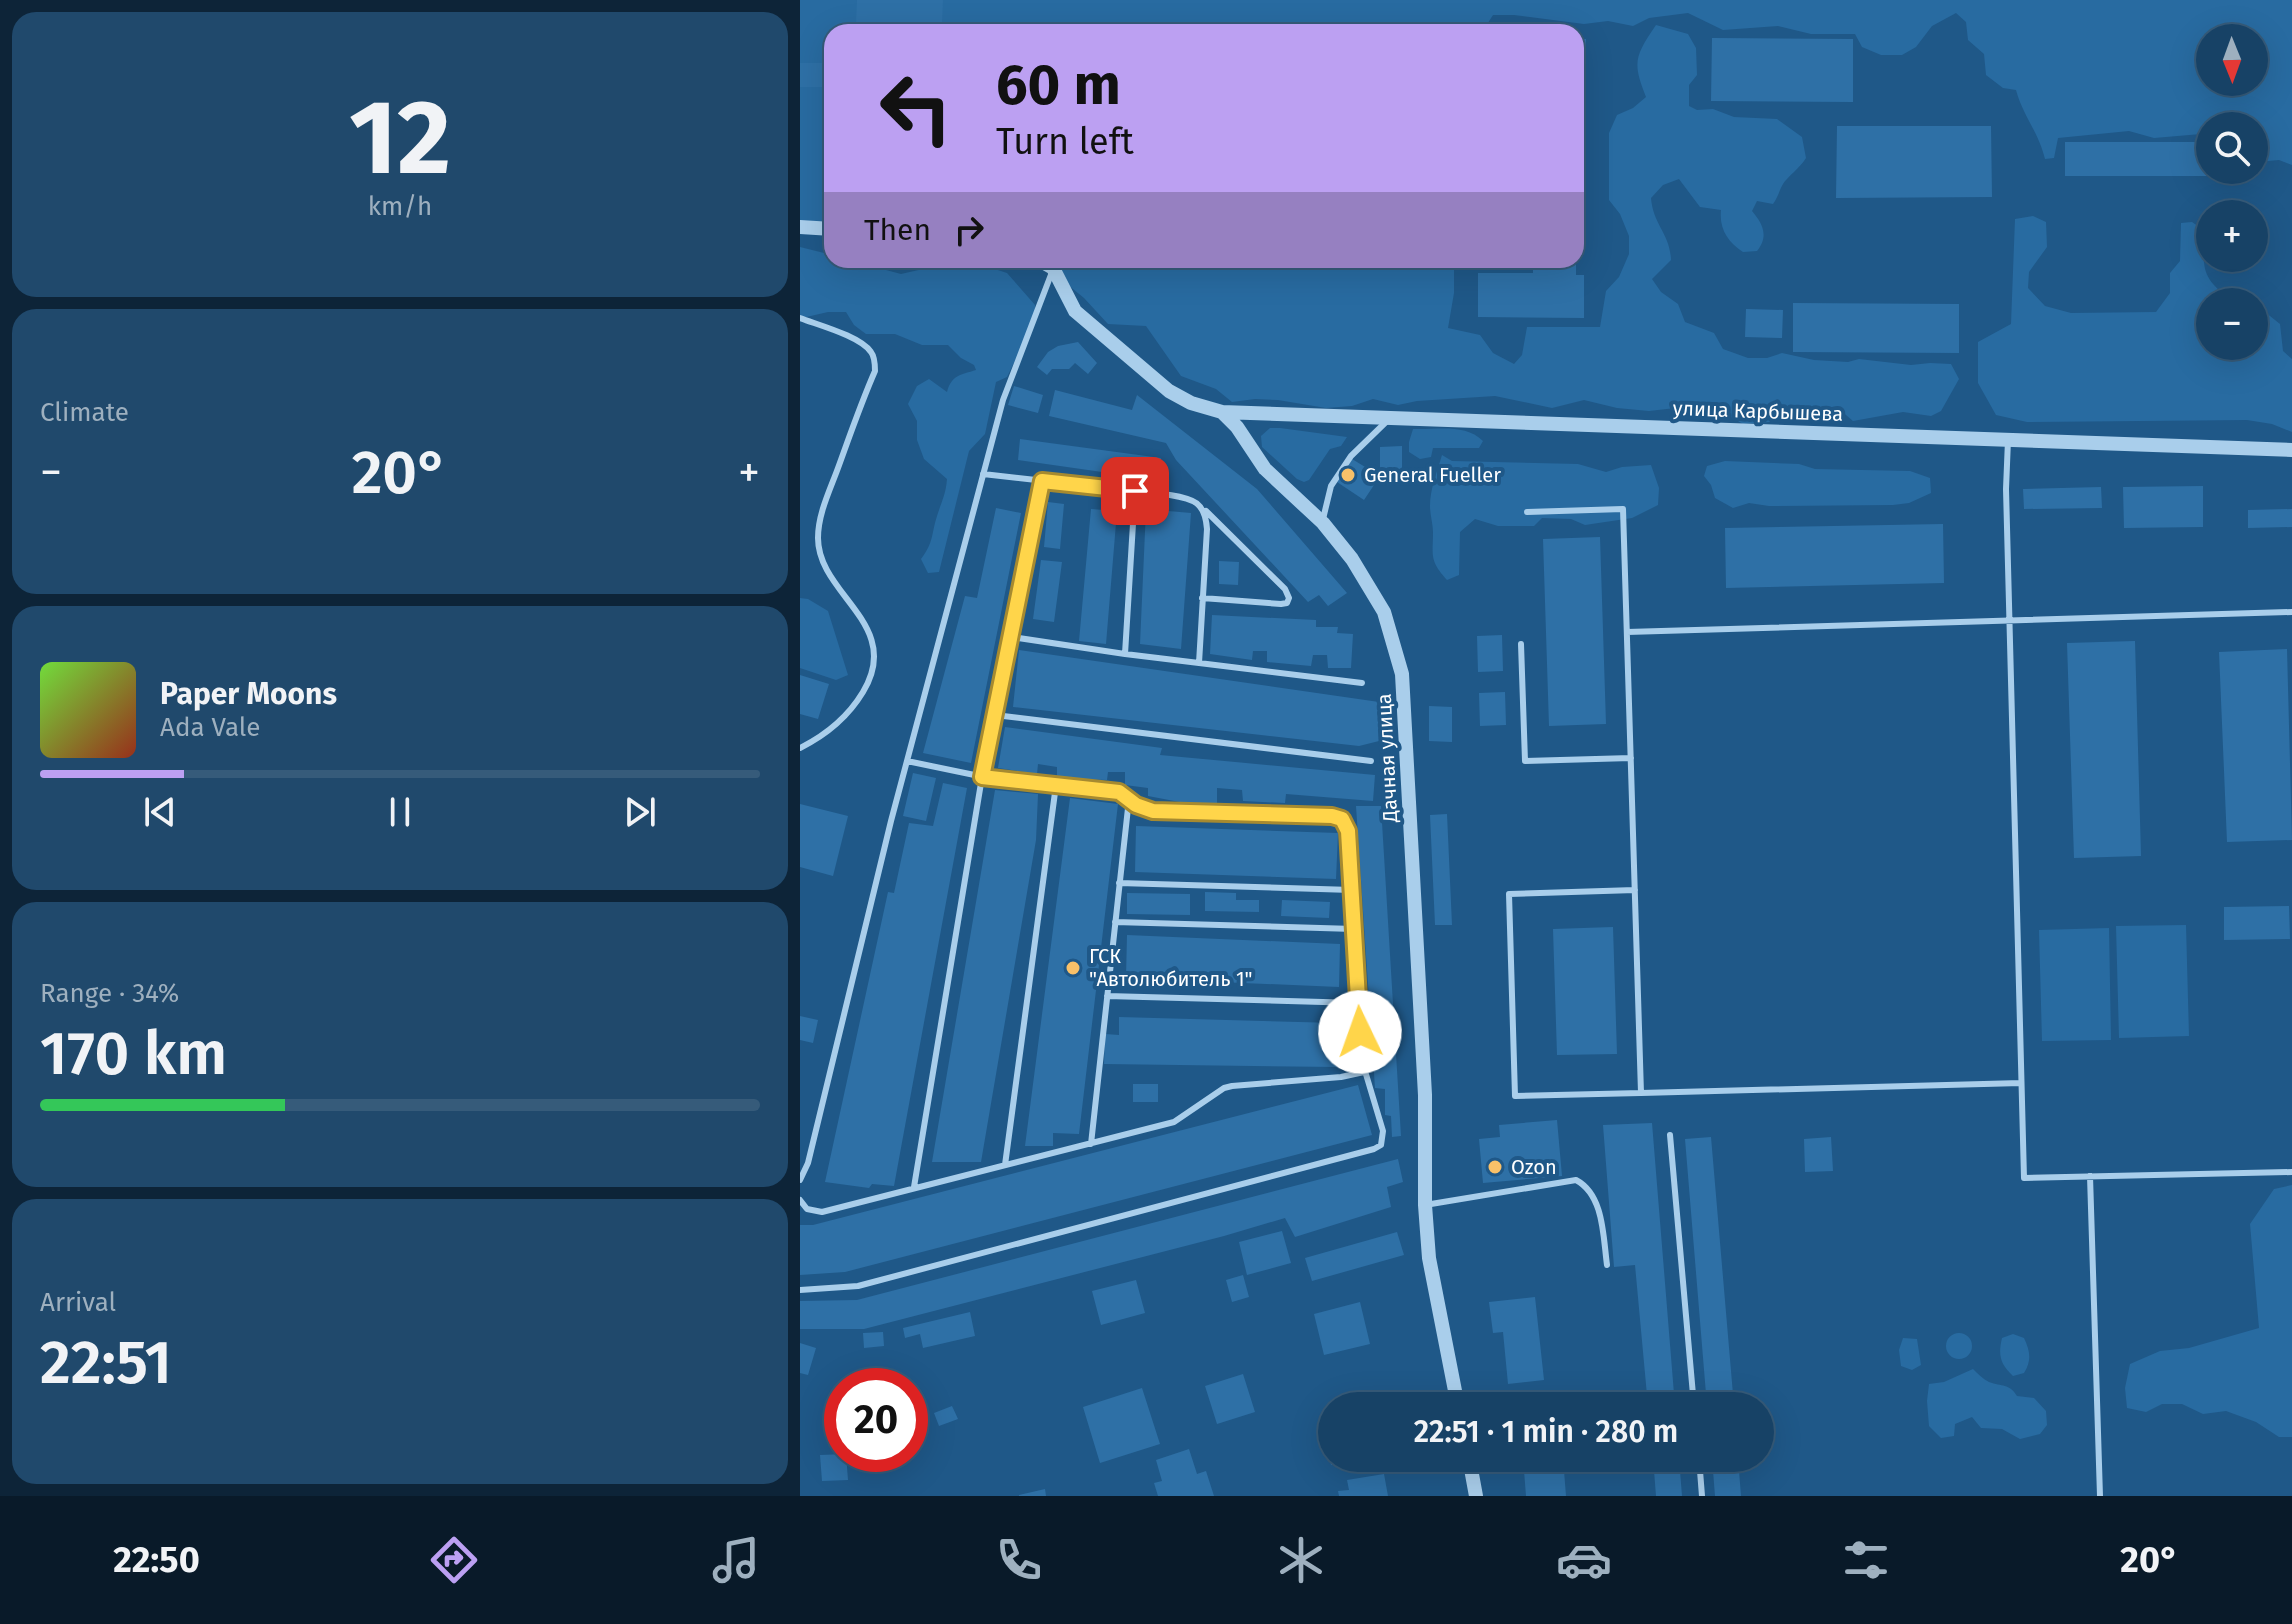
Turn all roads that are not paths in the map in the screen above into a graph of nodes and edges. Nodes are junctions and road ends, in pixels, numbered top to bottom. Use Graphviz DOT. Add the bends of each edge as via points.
graph roads {
  1 [pos="800,227"];
  2 [pos="824,228"];
  3 [pos="1053,268"];
  4 [pos="800,318"];
  5 [pos="1222,412"];
  6 [pos="1390,418"];
  7 [pos="2008,440"];
  8 [pos="2292,450"];
  9 [pos="983,474"];
  10 [pos="1042,481"];
  11 [pos="1135,491"];
  12 [pos="1198,503"];
  13 [pos="1527,512"];
  14 [pos="1323,523"];
  15 [pos="1202,598"];
  16 [pos="2292,612"];
  17 [pos="2010,621"];
  18 [pos="1627,632"];
  19 [pos="1012,637"];
  20 [pos="1521,644"];
  21 [pos="1125,654"];
  22 [pos="1199,663"];
  23 [pos="1362,683"];
  24 [pos="995,715"];
  25 [pos="800,748"];
  26 [pos="1631,758"];
  27 [pos="907,761"];
  28 [pos="1371,761"];
  29 [pos="982,777"];
  30 [pos="1056,785"];
  31 [pos="1129,799"];
  32 [pos="1119,883"];
  33 [pos="1352,890"];
  34 [pos="1635,890"];
  35 [pos="1115,922"];
  36 [pos="1354,929"];
  37 [pos="1107,996"];
  38 [pos="1358,1003"];
  39 [pos="1364,1072"];
  40 [pos="2021,1083"];
  41 [pos="1641,1093"];
  42 [pos="1670,1135"];
  43 [pos="1091,1144"];
  44 [pos="1005,1165"];
  45 [pos="2292,1172"];
  46 [pos="2090,1176"];
  47 [pos="800,1180"];
  48 [pos="914,1187"];
  49 [pos="800,1200"];
  50 [pos="1425,1205"];
  51 [pos="1607,1265"];
  52 [pos="800,1290"];
  53 [pos="1455,1392"];
  54 [pos="1693,1392"];
  55 [pos="1472,1472"];
  56 [pos="1700,1472"];
  57 [pos="1476,1496"];
  58 [pos="1702,1496"];
  59 [pos="2100,1496"];
  1 -- 2 [label="street"];
  3 -- 5 [label="street" via="1075,311 1169,391"];
  3 -- 9 [label="lane" via="1003,400"];
  4 -- 25 [label="lane" via="858,341 875,360 821,515 818,540 824,563 870,634 875,655 871,680 859,699 831,729"];
  5 -- 6 [label="street, улица Карбышева"];
  5 -- 14 [label="street, Дачная улица" via="1265,469"];
  6 -- 7 [label="street, улица Карбышева"];
  6 -- 14 [label="lane" via="1351,456 1331,486"];
  7 -- 8 [label="street, улица Карбышева"];
  7 -- 17 [label="lane"];
  9 -- 10 [label="lane"];
  9 -- 27 [label="lane"];
  10 -- 11 [label="lane"];
  10 -- 19 [label="lane"];
  11 -- 12 [label="lane"];
  11 -- 21 [label="lane"];
  12 -- 15 [label="lane" via="1207,529"];
  12 -- 15 [label="lane" via="1289,598 1281,604"];
  13 -- 18 [label="lane" via="1623,509"];
  14 -- 50 [label="street, Дачная улица" via="1384,612 1402,674 1425,1095"];
  15 -- 22 [label="lane"];
  16 -- 17 [label="lane"];
  17 -- 18 [label="lane"];
  17 -- 40 [label="lane"];
  18 -- 26 [label="lane"];
  19 -- 21 [label="lane"];
  19 -- 24 [label="lane"];
  20 -- 26 [label="lane" via="1525,761"];
  21 -- 22 [label="lane"];
  22 -- 23 [label="lane"];
  24 -- 28 [label="lane"];
  24 -- 29 [label="lane"];
  26 -- 34 [label="lane"];
  27 -- 29 [label="lane"];
  27 -- 47 [label="lane"];
  29 -- 30 [label="lane"];
  29 -- 48 [label="lane"];
  30 -- 31 [label="lane" via="1119,792"];
  30 -- 44 [label="lane"];
  31 -- 32 [label="lane"];
  31 -- 33 [label="lane" via="1153,811 1342,819 1348,831"];
  32 -- 33 [label="lane"];
  32 -- 35 [label="lane"];
  33 -- 36 [label="lane"];
  34 -- 41 [label="lane"];
  34 -- 41 [label="lane" via="1509,894 1515,1096"];
  35 -- 36 [label="lane"];
  35 -- 37 [label="lane"];
  36 -- 38 [label="lane"];
  37 -- 38 [label="lane"];
  37 -- 43 [label="lane"];
  38 -- 39 [label="lane"];
  39 -- 43 [label="lane" via="1224,1088 1174,1122"];
  39 -- 52 [label="lane" via="1383,1131 1381,1145 1374,1149 858,1286"];
  40 -- 41 [label="lane"];
  40 -- 46 [label="lane" via="2024,1178"];
  42 -- 54 [label="lane"];
  43 -- 44 [label="lane"];
  44 -- 48 [label="lane"];
  45 -- 46 [label="lane"];
  46 -- 59 [label="lane"];
  48 -- 49 [label="lane" via="822,1212 807,1209"];
  50 -- 51 [label="lane" via="1576,1180 1592,1194 1597,1207"];
  50 -- 53 [label="street, Дачная улица" via="1429,1258"];
  55 -- 57 [label="street"];
  56 -- 58 [label="lane"];
}
